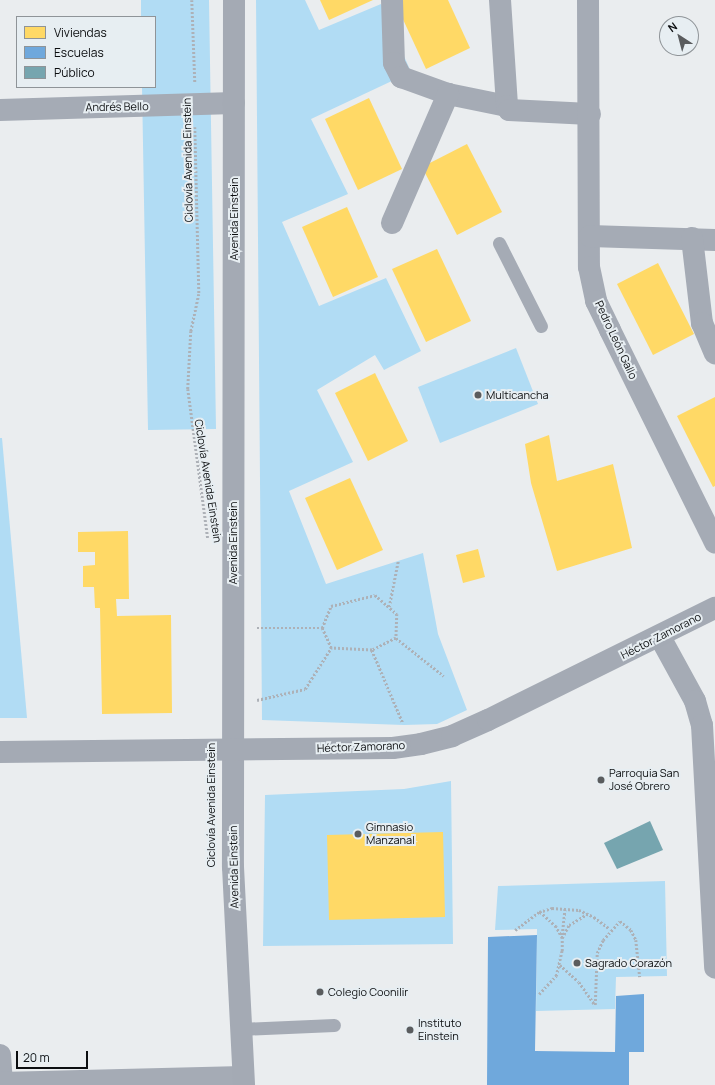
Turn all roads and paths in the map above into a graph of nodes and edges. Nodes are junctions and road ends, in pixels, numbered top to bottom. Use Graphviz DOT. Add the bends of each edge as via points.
graph roads {
  1 [pos="192,0"];
  2 [pos="234,0"];
  3 [pos="392,0"];
  4 [pos="500,0"];
  5 [pos="588,0"];
  6 [pos="448,94"];
  7 [pos="234,104"];
  8 [pos="195,106"];
  9 [pos="506,106"];
  10 [pos="0,110"];
  11 [pos="590,114"];
  12 [pos="392,223"];
  13 [pos="590,236"];
  14 [pos="692,238"];
  15 [pos="715,240"];
  16 [pos="499,243"];
  17 [pos="541,326"];
  18 [pos="715,353"];
  19 [pos="209,541"];
  20 [pos="715,542"];
  21 [pos="398,561"];
  22 [pos="389,608"];
  23 [pos="715,608"];
  24 [pos="233,628"];
  25 [pos="322,628"];
  26 [pos="660,637"];
  27 [pos="396,638"];
  28 [pos="331,648"];
  29 [pos="372,650"];
  30 [pos="444,676"];
  31 [pos="232,706"];
  32 [pos="422,744"];
  33 [pos="233,749"];
  34 [pos="710,749"];
  35 [pos="0,752"];
  36 [pos="714,904"];
  37 [pos="565,908"];
  38 [pos="539,912"];
  39 [pos="588,914"];
  40 [pos="610,929"];
  41 [pos="515,930"];
  42 [pos="562,938"];
  43 [pos="560,965"];
  44 [pos="715,968"];
  45 [pos="640,977"];
  46 [pos="539,994"];
  47 [pos="334,1025"];
  48 [pos="239,1029"];
  49 [pos="0,1055"];
  50 [pos="244,1081"];
  51 [pos="1,1083"];
  1 -- 8 [label="path, Ciclovía Avenida Einstein"];
  2 -- 7 [label="main road, Avenida Einstein"];
  3 -- 6 [label="street" via="394,63 402,77"];
  4 -- 9 [label="street"];
  5 -- 11 [label="street, Pedro León Gallo"];
  6 -- 9 [label="street"];
  6 -- 12 [label="street"];
  7 -- 8 [label="street, Andrés Bello"];
  7 -- 24 [label="main road, Avenida Einstein"];
  8 -- 10 [label="street, Andrés Bello"];
  8 -- 19 [label="path, Ciclovía Avenida Einstein" via="199,294 191,331 188,388"];
  9 -- 11 [label="street" via="514,112"];
  11 -- 13 [label="street, Pedro León Gallo"];
  13 -- 14 [label="street"];
  13 -- 20 [label="street, Pedro León Gallo" via="588,267 596,301"];
  14 -- 15 [label="street"];
  14 -- 18 [label="street" via="702,323"];
  16 -- 17 [label="lane"];
  21 -- 22 [label="path"];
  22 -- 25 [label="path" via="375,595 331,606"];
  22 -- 27 [label="path" via="397,614"];
  23 -- 26 [label="main road, Héctor Zamorano"];
  24 -- 25 [label="path"];
  24 -- 31 [label="main road, Avenida Einstein"];
  25 -- 28 [label="path"];
  26 -- 32 [label="main road, Héctor Zamorano" via="488,720 452,736"];
  26 -- 34 [label="street" via="695,701"];
  27 -- 29 [label="path"];
  27 -- 30 [label="path"];
  28 -- 29 [label="path"];
  28 -- 31 [label="path" via="305,689"];
  29 -- 32 [label="path" via="404,725"];
  31 -- 33 [label="main road, Avenida Einstein"];
  32 -- 33 [label="main road, Héctor Zamorano" via="393,748"];
  33 -- 35 [label="main road, Héctor Zamorano"];
  33 -- 48 [label="main road, Avenida Einstein" via="232,867"];
  34 -- 36 [label="street"];
  36 -- 44 [label="street"];
  37 -- 38 [label="path"];
  37 -- 39 [label="path"];
  37 -- 42 [label="path"];
  38 -- 41 [label="path"];
  38 -- 42 [label="path" via="556,927"];
  39 -- 40 [label="path"];
  39 -- 42 [label="path" via="569,925"];
  40 -- 43 [label="path" via="597,953 595,1005 579,982"];
  40 -- 45 [label="path" via="620,921 631,930 636,940"];
  42 -- 43 [label="path"];
  43 -- 46 [label="path" via="556,976"];
  47 -- 48 [label="lane"];
  48 -- 50 [label="main road, Avenida Einstein"];
  49 -- 51 [label="street"];
  50 -- 51 [label="street"];
}
